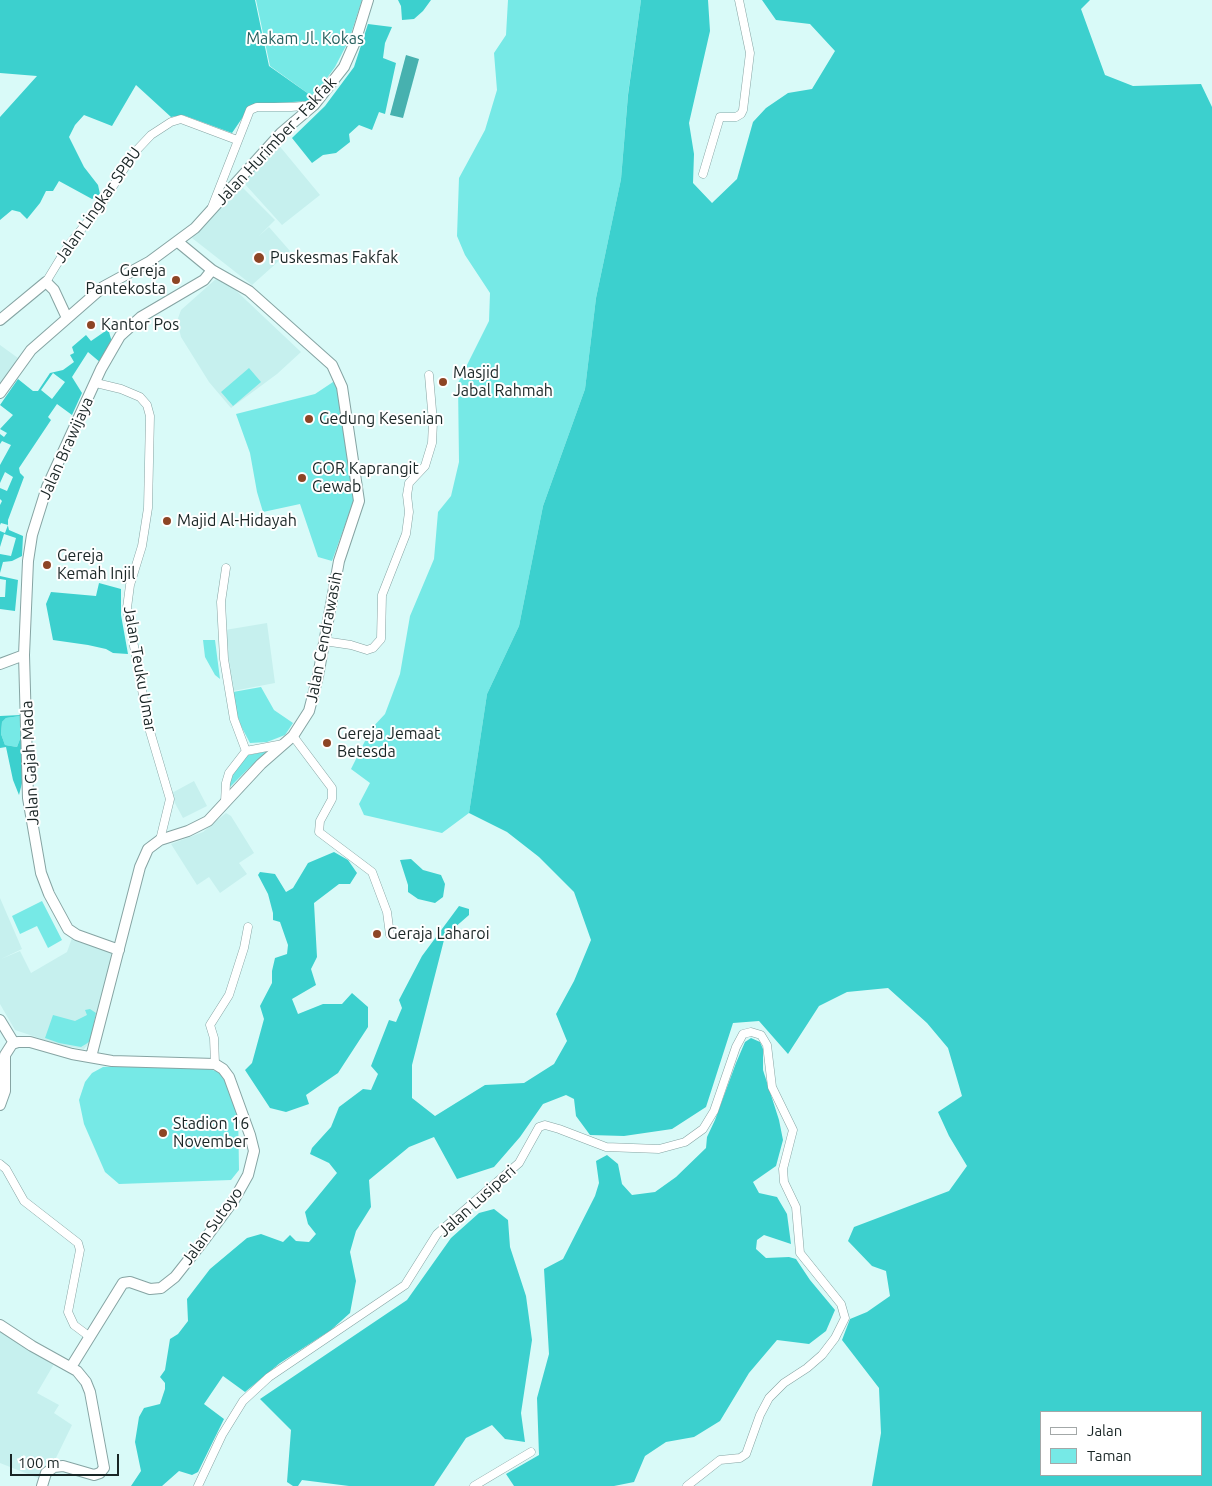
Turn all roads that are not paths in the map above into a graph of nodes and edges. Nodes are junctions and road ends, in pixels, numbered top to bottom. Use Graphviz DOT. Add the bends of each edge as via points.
graph roads {
  1 [pos="368,0"];
  2 [pos="738,0"];
  3 [pos="314,105"];
  4 [pos="237,140"];
  5 [pos="702,174"];
  6 [pos="210,211"];
  7 [pos="178,242"];
  8 [pos="212,270"];
  9 [pos="46,282"];
  10 [pos="67,318"];
  11 [pos="0,320"];
  12 [pos="429,375"];
  13 [pos="96,383"];
  14 [pos="0,393"];
  15 [pos="226,568"];
  16 [pos="324,640"];
  17 [pos="24,655"];
  18 [pos="0,664"];
  19 [pos="293,736"];
  20 [pos="283,744"];
  21 [pos="246,751"];
  22 [pos="225,802"];
  23 [pos="160,840"];
  24 [pos="248,927"];
  25 [pos="390,935"];
  26 [pos="119,950"];
  27 [pos="0,1020"];
  28 [pos="14,1043"];
  29 [pos="91,1057"];
  30 [pos="215,1064"];
  31 [pos="0,1105"];
  32 [pos="0,1164"];
  33 [pos="0,1325"];
  34 [pos="90,1337"];
  35 [pos="71,1367"];
  36 [pos="531,1452"];
  37 [pos="42,1486"];
  38 [pos="198,1486"];
  39 [pos="474,1486"];
  40 [pos="687,1486"];
  1 -- 3 [label="main road, Jalan Hurimber - Fakfak" via="344,66"];
  2 -- 5 [label="street" via="750,53 743,110 736,117 720,118"];
  3 -- 4 [label="street" via="256,107 248,113"];
  3 -- 6 [label="main road, Jalan Hurimber - Fakfak" via="281,133"];
  4 -- 6 [label="street"];
  4 -- 9 [label="street, Jalan Lingkar SPBU" via="181,119 151,135 134,152"];
  6 -- 7 [label="main road, Jalan Hurimber - Fakfak"];
  7 -- 8 [label="main road, Jalan Cendrawasih"];
  7 -- 10 [label="main road, Jalan Hurimber - Fakfak" via="103,287"];
  8 -- 13 [label="main road, Jalan Brawijaya" via="199,284 130,325 120,336"];
  8 -- 16 [label="main road, Jalan Cendrawasih" via="282,318 332,365 342,387 359,501 339,561"];
  9 -- 10 [label="main road" via="54,290"];
  9 -- 11 [label="main road"];
  10 -- 14 [label="main road, Jalan Hurimber - Fakfak" via="26,355"];
  12 -- 16 [label="street" via="432,443 425,466 409,483 406,534 382,595 381,639 367,650"];
  13 -- 17 [label="main road, Jalan Brawijaya" via="46,487 32,535"];
  13 -- 23 [label="street, Jalan Teuku Umar" via="122,389 140,398 147,405 150,416 148,508 142,546 130,585 128,608 149,728 170,799"];
  15 -- 21 [label="street" via="221,602 224,659 234,719"];
  16 -- 19 [label="main road, Jalan Cendrawasih" via="314,696"];
  17 -- 18 [label="main road"];
  17 -- 26 [label="main road, Jalan Gajah Mada" via="28,798 44,881 68,929"];
  19 -- 20 [label="main road, Jalan Cendrawasih"];
  19 -- 25 [label="street" via="332,788 332,799 320,821 319,832 372,872 387,912"];
  20 -- 21 [label="street"];
  20 -- 22 [label="main road, Jalan Cendrawasih"];
  21 -- 22 [label="street" via="229,773"];
  22 -- 23 [label="main road, Jalan Cendrawasih" via="198,827"];
  23 -- 26 [label="main road" via="148,850 140,867"];
  24 -- 30 [label="street" via="229,995 210,1025"];
  26 -- 29 [label="main road"];
  27 -- 28 [label="main road"];
  28 -- 29 [label="main road" via="30,1042"];
  28 -- 31 [label="main road" via="6,1050 5,1091"];
  29 -- 30 [label="main road" via="112,1061"];
  30 -- 34 [label="main road, Jalan Sutoyo" via="223,1068 229,1077 246,1119 254,1151 248,1175 234,1200 171,1280 157,1290 124,1282"];
  32 -- 34 [label="street" via="24,1200 78,1243 80,1250 68,1312 74,1325"];
  33 -- 35 [label="main road"];
  34 -- 35 [label="main road, Jalan Sutoyo"];
  35 -- 37 [label="main road" via="82,1375 90,1392 104,1468 94,1475 54,1466 46,1473"];
  36 -- 39 [label="street"];
  38 -- 40 [label="street, Jalan Lusiperi" via="222,1435 243,1401 269,1377 405,1286 437,1234 519,1163 539,1127 545,1125 559,1129 606,1147 659,1149 685,1142 703,1129 714,1111 736,1047 743,1034 751,1032 761,1035 767,1045 772,1087 793,1130 782,1169 784,1182 796,1208 800,1252 842,1306 845,1318 822,1355 769,1398 746,1454 720,1460"];
}
